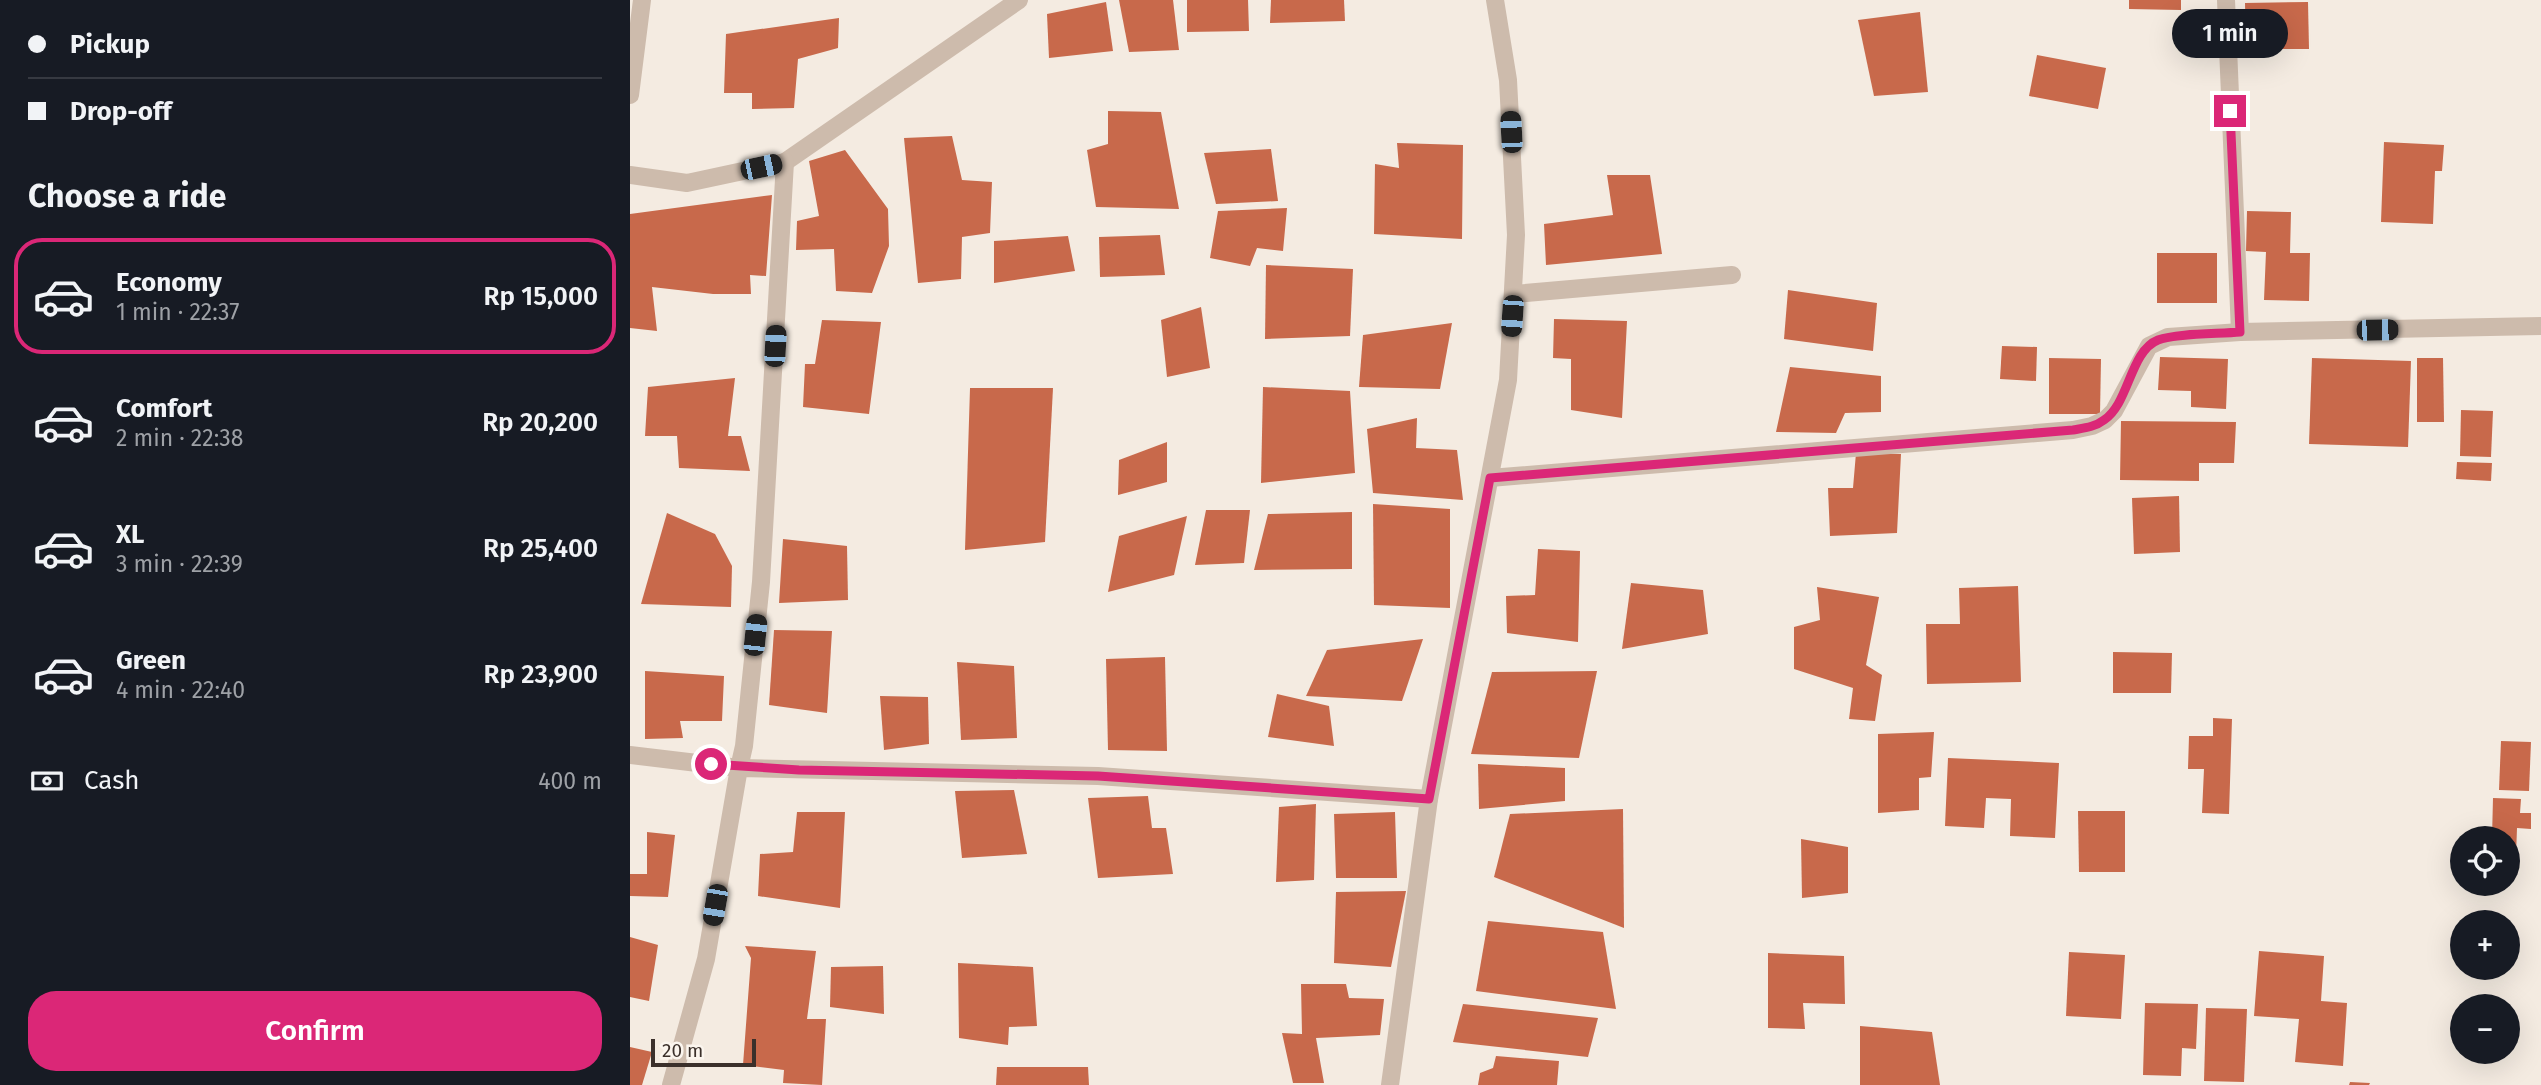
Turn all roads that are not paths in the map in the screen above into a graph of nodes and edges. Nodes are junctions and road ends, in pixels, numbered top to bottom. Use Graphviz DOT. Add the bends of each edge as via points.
graph roads {
  1 [pos="642,0"];
  2 [pos="1019,0"];
  3 [pos="1495,0"];
  4 [pos="2225,0"];
  5 [pos="630,95"];
  6 [pos="785,162"];
  7 [pos="630,175"];
  8 [pos="1732,275"];
  9 [pos="1514,294"];
  10 [pos="2541,326"];
  11 [pos="2240,332"];
  12 [pos="1490,478"];
  13 [pos="630,755"];
  14 [pos="738,768"];
  15 [pos="1429,799"];
  16 [pos="671,1085"];
  17 [pos="1391,1085"];
  1 -- 5 [label="street"];
  2 -- 6 [label="street"];
  3 -- 9 [label="street" via="1508,80 1516,235"];
  4 -- 11 [label="street"];
  6 -- 7 [label="street" via="687,183"];
  6 -- 14 [label="street" via="761,582"];
  8 -- 9 [label="street"];
  9 -- 12 [label="street" via="1508,380"];
  10 -- 11 [label="street"];
  11 -- 12 [label="street" via="2157,340 2142,355 2114,411 2105,420 2073,430"];
  12 -- 15 [label="street"];
  13 -- 14 [label="street"];
  14 -- 15 [label="street" via="1098,776"];
  14 -- 16 [label="street" via="706,959"];
  15 -- 17 [label="street"];
}
